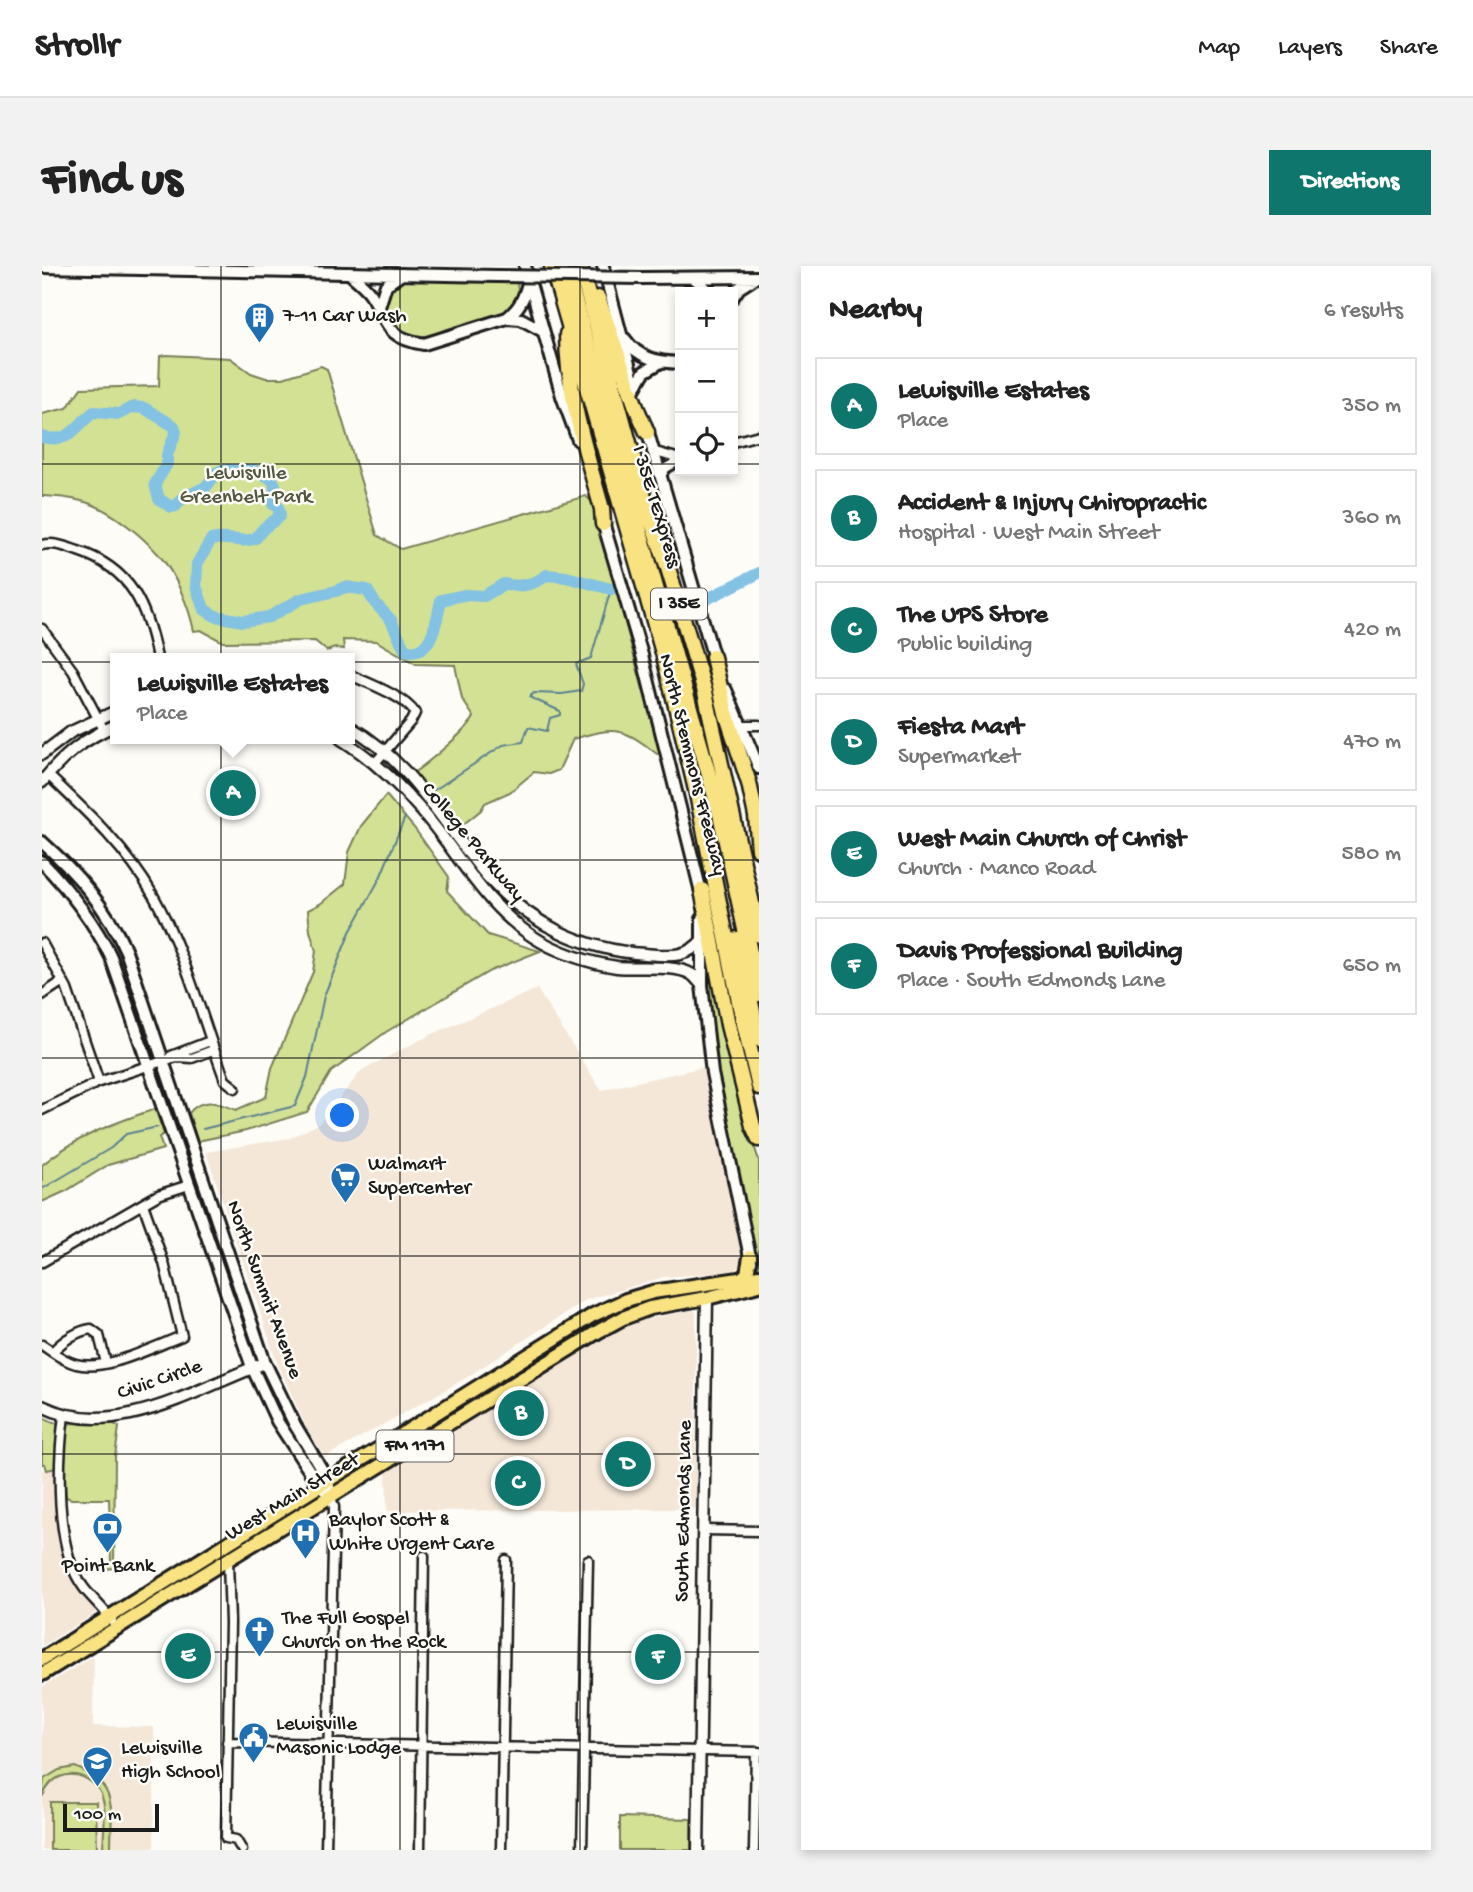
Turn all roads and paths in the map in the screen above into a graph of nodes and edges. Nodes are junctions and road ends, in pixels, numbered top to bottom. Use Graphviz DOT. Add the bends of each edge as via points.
graph roads {
  1 [pos="525,266"];
  2 [pos="552,266"];
  3 [pos="565,266"];
  4 [pos="581,266"];
  5 [pos="603,266"];
  6 [pos="42,267"];
  7 [pos="226,269"];
  8 [pos="349,273"];
  9 [pos="402,274"];
  10 [pos="694,278"];
  11 [pos="756,278"];
  12 [pos="529,280"];
  13 [pos="704,287"];
  14 [pos="738,290"];
  15 [pos="378,310"];
  16 [pos="506,318"];
  17 [pos="568,319"];
  18 [pos="544,331"];
  19 [pos="623,337"];
  20 [pos="661,362"];
  21 [pos="675,363"];
  22 [pos="635,388"];
  23 [pos="647,432"];
  24 [pos="759,435"];
  25 [pos="738,441"];
  26 [pos="652,451"];
  27 [pos="675,458"];
  28 [pos="675,462"];
  29 [pos="660,477"];
  30 [pos="603,524"];
  31 [pos="42,545"];
  32 [pos="668,568"];
  33 [pos="42,629"];
  34 [pos="157,653"];
  35 [pos="713,657"];
  36 [pos="355,677"];
  37 [pos="110,713"];
  38 [pos="98,718"];
  39 [pos="740,724"];
  40 [pos="759,724"];
  41 [pos="110,728"];
  42 [pos="104,730"];
  43 [pos="355,731"];
  44 [pos="348,744"];
  45 [pos="687,749"];
  46 [pos="384,752"];
  47 [pos="42,754"];
  48 [pos="705,760"];
  49 [pos="375,763"];
  50 [pos="759,768"];
  51 [pos="45,778"];
  52 [pos="455,833"];
  53 [pos="42,842"];
  54 [pos="444,842"];
  55 [pos="759,850"];
  56 [pos="42,862"];
  57 [pos="702,890"];
  58 [pos="759,898"];
  59 [pos="758,930"];
  60 [pos="703,939"];
  61 [pos="576,940"];
  62 [pos="42,943"];
  63 [pos="570,954"];
  64 [pos="63,981"];
  65 [pos="702,985"];
  66 [pos="759,994"];
  67 [pos="42,995"];
  68 [pos="759,1039"];
  69 [pos="212,1046"];
  70 [pos="163,1061"];
  71 [pos="150,1065"];
  72 [pos="99,1082"];
  73 [pos="759,1087"];
  74 [pos="235,1088"];
  75 [pos="42,1110"];
  76 [pos="759,1139"];
  77 [pos="201,1171"];
  78 [pos="189,1185"];
  79 [pos="143,1204"];
  80 [pos="750,1257"];
  81 [pos="42,1262"];
  82 [pos="737,1281"];
  83 [pos="758,1282"];
  84 [pos="707,1298"];
  85 [pos="563,1333"];
  86 [pos="42,1345"];
  87 [pos="572,1348"];
  88 [pos="52,1352"];
  89 [pos="106,1363"];
  90 [pos="265,1363"];
  91 [pos="252,1367"];
  92 [pos="42,1406"];
  93 [pos="64,1415"];
  94 [pos="324,1483"];
  95 [pos="331,1497"];
  96 [pos="704,1530"];
  97 [pos="759,1531"];
  98 [pos="424,1556"];
  99 [pos="228,1560"];
  100 [pos="506,1560"];
  101 [pos="588,1560"];
  102 [pos="113,1623"];
  103 [pos="42,1659"];
  104 [pos="42,1674"];
  105 [pos="227,1742"];
  106 [pos="329,1743"];
  107 [pos="422,1746"];
  108 [pos="503,1747"];
  109 [pos="584,1748"];
  110 [pos="700,1750"];
  111 [pos="757,1752"];
  112 [pos="756,1838"];
  113 [pos="242,1850"];
  114 [pos="326,1850"];
  115 [pos="420,1850"];
  116 [pos="501,1850"];
  117 [pos="582,1850"];
  118 [pos="698,1850"];
  119 [pos="754,1850"];
  1 -- 12 [label="main road, North Stemmons Freeway"];
  2 -- 17 [label="highway, North Stemmons Freeway / I 35E"];
  3 -- 48 [label="highway, I 35E TEXpress"];
  4 -- 23 [label="highway" via="599,301"];
  4 -- 32 [label="highway, North Stemmons Freeway / I 35E"];
  5 -- 19 [label="main road"];
  6 -- 7 [label="main road"];
  7 -- 8 [label="main road"];
  8 -- 9 [label="main road"];
  8 -- 15 [label="main road" via="371,294"];
  9 -- 10 [label="main road, bridge"];
  9 -- 15 [label="main road" via="386,285"];
  10 -- 11 [label="main road"];
  10 -- 13 [label="main road"];
  11 -- 14 [label="main road"];
  12 -- 16 [label="main road" via="518,309"];
  12 -- 18 [label="main road, North Stemmons Freeway"];
  15 -- 16 [label="main road" via="396,333 424,344"];
  16 -- 18 [label="main road" via="521,319"];
  17 -- 30 [label="highway" via="567,367"];
  17 -- 45 [label="highway, North Stemmons Freeway / I 35E"];
  18 -- 30 [label="main road, North Stemmons Freeway"];
  19 -- 20 [label="main road" via="638,354"];
  19 -- 22 [label="main road"];
  20 -- 21 [label="main road"];
  20 -- 22 [label="main road" via="644,372"];
  22 -- 23 [label="main road"];
  23 -- 26 [label="main road"];
  24 -- 25 [label="street"];
  26 -- 27 [label="street"];
  26 -- 29 [label="main road"];
  28 -- 29 [label="street"];
  29 -- 35 [label="main road"];
  30 -- 57 [label="main road, North Stemmons Freeway"];
  31 -- 34 [label="street" via="54,543 82,552 119,575 144,607"];
  32 -- 48 [label="highway" via="670,601 700,716"];
  32 -- 59 [label="highway, North Stemmons Freeway / I 35E" via="705,692"];
  33 -- 38 [label="street" via="67,662"];
  35 -- 39 [label="main road"];
  35 -- 55 [label="highway" via="749,783"];
  36 -- 46 [label="street" via="415,713"];
  37 -- 38 [label="street"];
  38 -- 42 [label="street"];
  38 -- 47 [label="street"];
  39 -- 40 [label="street"];
  39 -- 50 [label="main road"];
  41 -- 42 [label="street"];
  42 -- 51 [label="street" via="78,745"];
  43 -- 46 [label="street, College Parkway"];
  44 -- 49 [label="street, College Parkway"];
  45 -- 68 [label="highway" via="701,771 714,822"];
  45 -- 73 [label="highway, North Stemmons Freeway / I 35E"];
  46 -- 49 [label="street"];
  46 -- 52 [label="street, College Parkway" via="422,789"];
  48 -- 66 [label="highway"];
  49 -- 54 [label="street, College Parkway" via="421,810"];
  51 -- 69 [label="street" via="111,838 152,893"];
  52 -- 54 [label="street"];
  52 -- 61 [label="street, College Parkway" via="487,876 522,909"];
  53 -- 70 [label="main road, North Summit Avenue" via="90,890 116,930"];
  54 -- 63 [label="street, College Parkway" via="498,909 533,937"];
  56 -- 71 [label="main road, North Summit Avenue" via="74,896 100,934"];
  57 -- 60 [label="main road, North Stemmons Freeway"];
  57 -- 76 [label="highway" via="728,1025"];
  58 -- 59 [label="highway"];
  60 -- 61 [label="street, College Parkway" via="695,949 676,956 616,952"];
  60 -- 65 [label="main road, North Stemmons Freeway"];
  61 -- 63 [label="street"];
  62 -- 64 [label="street"];
  63 -- 65 [label="street, College Parkway" via="617,967 681,970"];
  64 -- 67 [label="street"];
  64 -- 72 [label="street"];
  65 -- 80 [label="main road, North Stemmons Freeway" via="712,1073"];
  69 -- 70 [label="street" via="192,1058"];
  69 -- 74 [label="street" via="225,1080"];
  70 -- 71 [label="street"];
  70 -- 77 [label="main road, North Summit Avenue"];
  71 -- 72 [label="street"];
  71 -- 78 [label="main road, North Summit Avenue"];
  72 -- 75 [label="street"];
  77 -- 78 [label="main road"];
  77 -- 90 [label="main road, North Summit Avenue"];
  78 -- 79 [label="street"];
  78 -- 91 [label="main road, North Summit Avenue"];
  79 -- 81 [label="street"];
  79 -- 89 [label="street" via="182,1336"];
  80 -- 82 [label="main road" via="747,1274"];
  80 -- 83 [label="main road, North Stemmons Freeway"];
  82 -- 83 [label="main road, West Main Street / FM 1171"];
  82 -- 85 [label="main road, West Main Street / FM 1171" via="632,1297"];
  83 -- 84 [label="main road, West Main Street / FM 1171"];
  84 -- 87 [label="main road, West Main Street / FM 1171" via="647,1309"];
  84 -- 96 [label="street, South Edmonds Lane"];
  85 -- 87 [label="main road"];
  85 -- 94 [label="main road, West Main Street / FM 1171"];
  86 -- 88 [label="street"];
  87 -- 95 [label="main road, West Main Street / FM 1171"];
  88 -- 89 [label="street" via="76,1364"];
  88 -- 89 [label="street" via="91,1329 99,1335"];
  90 -- 91 [label="street, Civic Circle"];
  90 -- 94 [label="main road, North Summit Avenue"];
  91 -- 93 [label="street, Civic Circle" via="141,1412 105,1419"];
  91 -- 94 [label="main road, North Summit Avenue" via="278,1422"];
  92 -- 93 [label="street, Civic Circle"];
  93 -- 102 [label="street" via="59,1456 65,1545 84,1589"];
  94 -- 95 [label="main road, North Summit Avenue"];
  94 -- 102 [label="main road, West Main Street / FM 1171"];
  95 -- 99 [label="main road, West Main Street / FM 1171"];
  95 -- 106 [label="street"];
  96 -- 97 [label="street"];
  96 -- 110 [label="street, South Edmonds Lane"];
  98 -- 107 [label="street"];
  99 -- 102 [label="main road, West Main Street / FM 1171"];
  99 -- 105 [label="street"];
  100 -- 108 [label="street"];
  101 -- 109 [label="street"];
  102 -- 103 [label="main road, West Main Street / FM 1171"];
  102 -- 104 [label="main road, West Main Street / FM 1171"];
  105 -- 106 [label="street"];
  105 -- 113 [label="street" via="226,1838 236,1840"];
  106 -- 107 [label="street"];
  106 -- 114 [label="street"];
  107 -- 108 [label="street"];
  107 -- 115 [label="street"];
  108 -- 109 [label="street"];
  108 -- 116 [label="street"];
  109 -- 110 [label="street"];
  109 -- 117 [label="street"];
  110 -- 111 [label="street"];
  110 -- 118 [label="street, South Edmonds Lane"];
  111 -- 112 [label="street"];
  112 -- 119 [label="street"];
}
